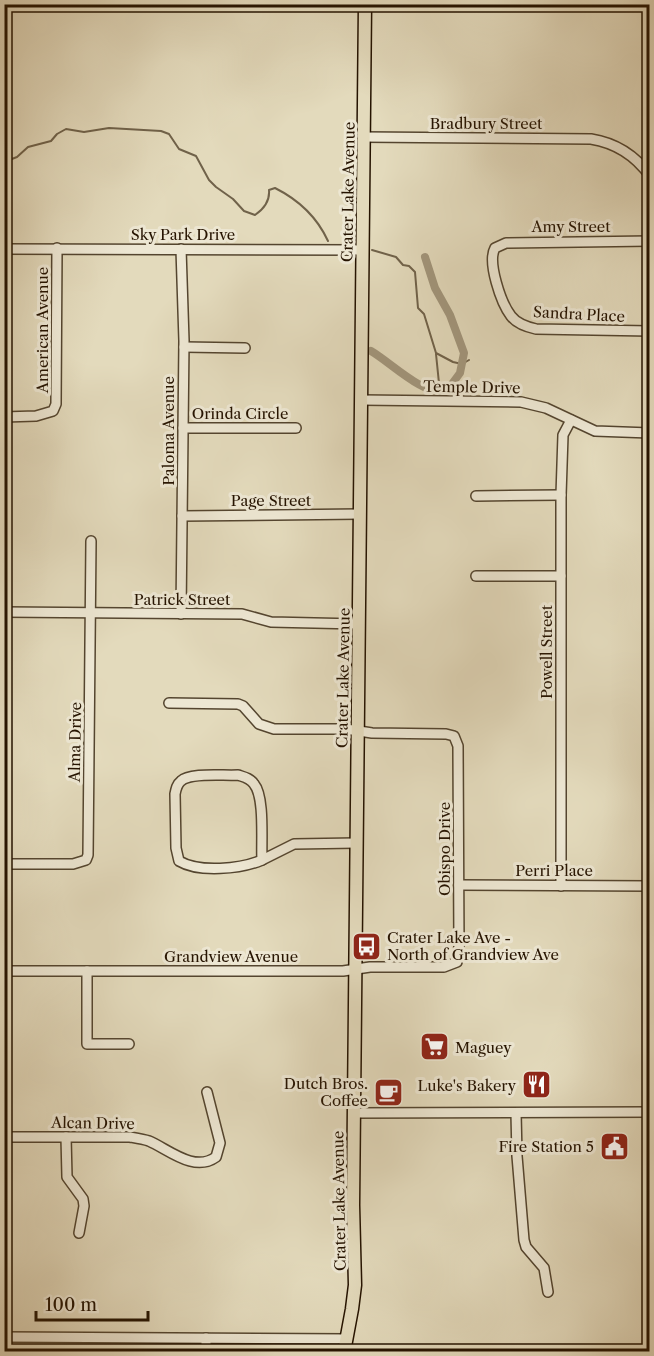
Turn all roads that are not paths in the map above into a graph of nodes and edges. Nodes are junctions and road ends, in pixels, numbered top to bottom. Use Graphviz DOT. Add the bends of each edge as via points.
graph roads {
  1 [pos="365,4"];
  2 [pos="363,137"];
  3 [pos="650,176"];
  4 [pos="650,241"];
  5 [pos="495,248"];
  6 [pos="4,249"];
  7 [pos="57,249"];
  8 [pos="181,249"];
  9 [pos="362,250"];
  10 [pos="650,331"];
  11 [pos="184,347"];
  12 [pos="245,348"];
  13 [pos="361,400"];
  14 [pos="4,417"];
  15 [pos="571,420"];
  16 [pos="183,428"];
  17 [pos="297,428"];
  18 [pos="650,434"];
  19 [pos="561,495"];
  20 [pos="476,496"];
  21 [pos="360,514"];
  22 [pos="182,516"];
  23 [pos="91,541"];
  24 [pos="476,576"];
  25 [pos="561,576"];
  26 [pos="4,612"];
  27 [pos="91,613"];
  28 [pos="181,614"];
  29 [pos="358,624"];
  30 [pos="170,703"];
  31 [pos="357,730"];
  32 [pos="356,843"];
  33 [pos="262,860"];
  34 [pos="4,864"];
  35 [pos="459,885"];
  36 [pos="561,885"];
  37 [pos="650,886"];
  38 [pos="457,962"];
  39 [pos="355,969"];
  40 [pos="4,971"];
  41 [pos="87,971"];
  42 [pos="129,1044"];
  43 [pos="207,1092"];
  44 [pos="650,1112"];
  45 [pos="354,1113"];
  46 [pos="516,1113"];
  47 [pos="4,1137"];
  48 [pos="66,1137"];
  49 [pos="79,1233"];
  50 [pos="548,1292"];
  51 [pos="4,1337"];
  52 [pos="206,1338"];
  53 [pos="345,1345"];
  54 [pos="206,1352"];
  1 -- 2 [label="main road, Crater Lake Avenue"];
  2 -- 3 [label="street, Bradbury Street" via="591,139 622,149"];
  2 -- 9 [label="main road, Crater Lake Avenue"];
  4 -- 5 [label="street, Amy Street" via="515,242"];
  5 -- 10 [label="street, Sandra Place" via="492,269 509,314 527,327"];
  6 -- 7 [label="street, Sky Park Drive"];
  7 -- 8 [label="street, Sky Park Drive"];
  7 -- 14 [label="street, American Avenue" via="56,404 53,411 36,416"];
  8 -- 9 [label="street, Sky Park Drive"];
  8 -- 11 [label="street, Paloma Avenue"];
  9 -- 13 [label="main road, Crater Lake Avenue"];
  11 -- 12 [label="street"];
  11 -- 16 [label="street, Paloma Avenue"];
  13 -- 15 [label="street, Temple Drive" via="521,402"];
  13 -- 21 [label="main road, Crater Lake Avenue"];
  15 -- 18 [label="street, Temple Drive" via="605,433"];
  15 -- 19 [label="street, Powell Street" via="563,435"];
  16 -- 17 [label="street, Orinda Circle"];
  16 -- 22 [label="street, Paloma Avenue"];
  19 -- 20 [label="street"];
  19 -- 25 [label="street, Powell Street"];
  21 -- 22 [label="street, Page Street"];
  21 -- 29 [label="main road, Crater Lake Avenue"];
  22 -- 28 [label="street, Paloma Avenue"];
  23 -- 27 [label="street, Alma Drive"];
  24 -- 25 [label="street"];
  25 -- 36 [label="street, Powell Street"];
  26 -- 27 [label="street, Patrick Street"];
  27 -- 28 [label="street, Patrick Street"];
  27 -- 34 [label="street, Alma Drive" via="86,860 73,864"];
  28 -- 29 [label="street, Patrick Street" via="242,614 271,622"];
  29 -- 31 [label="main road, Crater Lake Avenue"];
  30 -- 31 [label="street" via="238,704 259,724 274,729"];
  31 -- 32 [label="main road, Crater Lake Avenue"];
  31 -- 35 [label="street, Obispo Drive" via="454,736 458,746"];
  32 -- 33 [label="street" via="294,844"];
  32 -- 39 [label="main road, Crater Lake Avenue"];
  33 -- 33 [label="street" via="235,868 192,867 179,861 175,794 181,781 194,776 238,775 253,782 260,799"];
  35 -- 36 [label="street, Perri Place"];
  35 -- 38 [label="street, Obispo Drive"];
  36 -- 37 [label="street, Perri Place"];
  38 -- 39 [label="street, Grandview Avenue" via="444,967"];
  39 -- 41 [label="street, Grandview Avenue"];
  39 -- 45 [label="main road, Crater Lake Avenue"];
  40 -- 41 [label="street, Grandview Avenue"];
  41 -- 42 [label="street" via="87,1044"];
  43 -- 48 [label="street, Alcan Drive" via="220,1143 213,1160 183,1159 150,1141 130,1137"];
  44 -- 46 [label="street"];
  45 -- 46 [label="street"];
  45 -- 53 [label="main road, Crater Lake Avenue" via="355,1276"];
  46 -- 50 [label="street" via="524,1240 544,1268"];
  47 -- 48 [label="street, Alcan Drive"];
  48 -- 49 [label="street" via="67,1176 84,1206"];
  51 -- 52 [label="street"];
  52 -- 53 [label="street"];
  52 -- 54 [label="street"];
}
